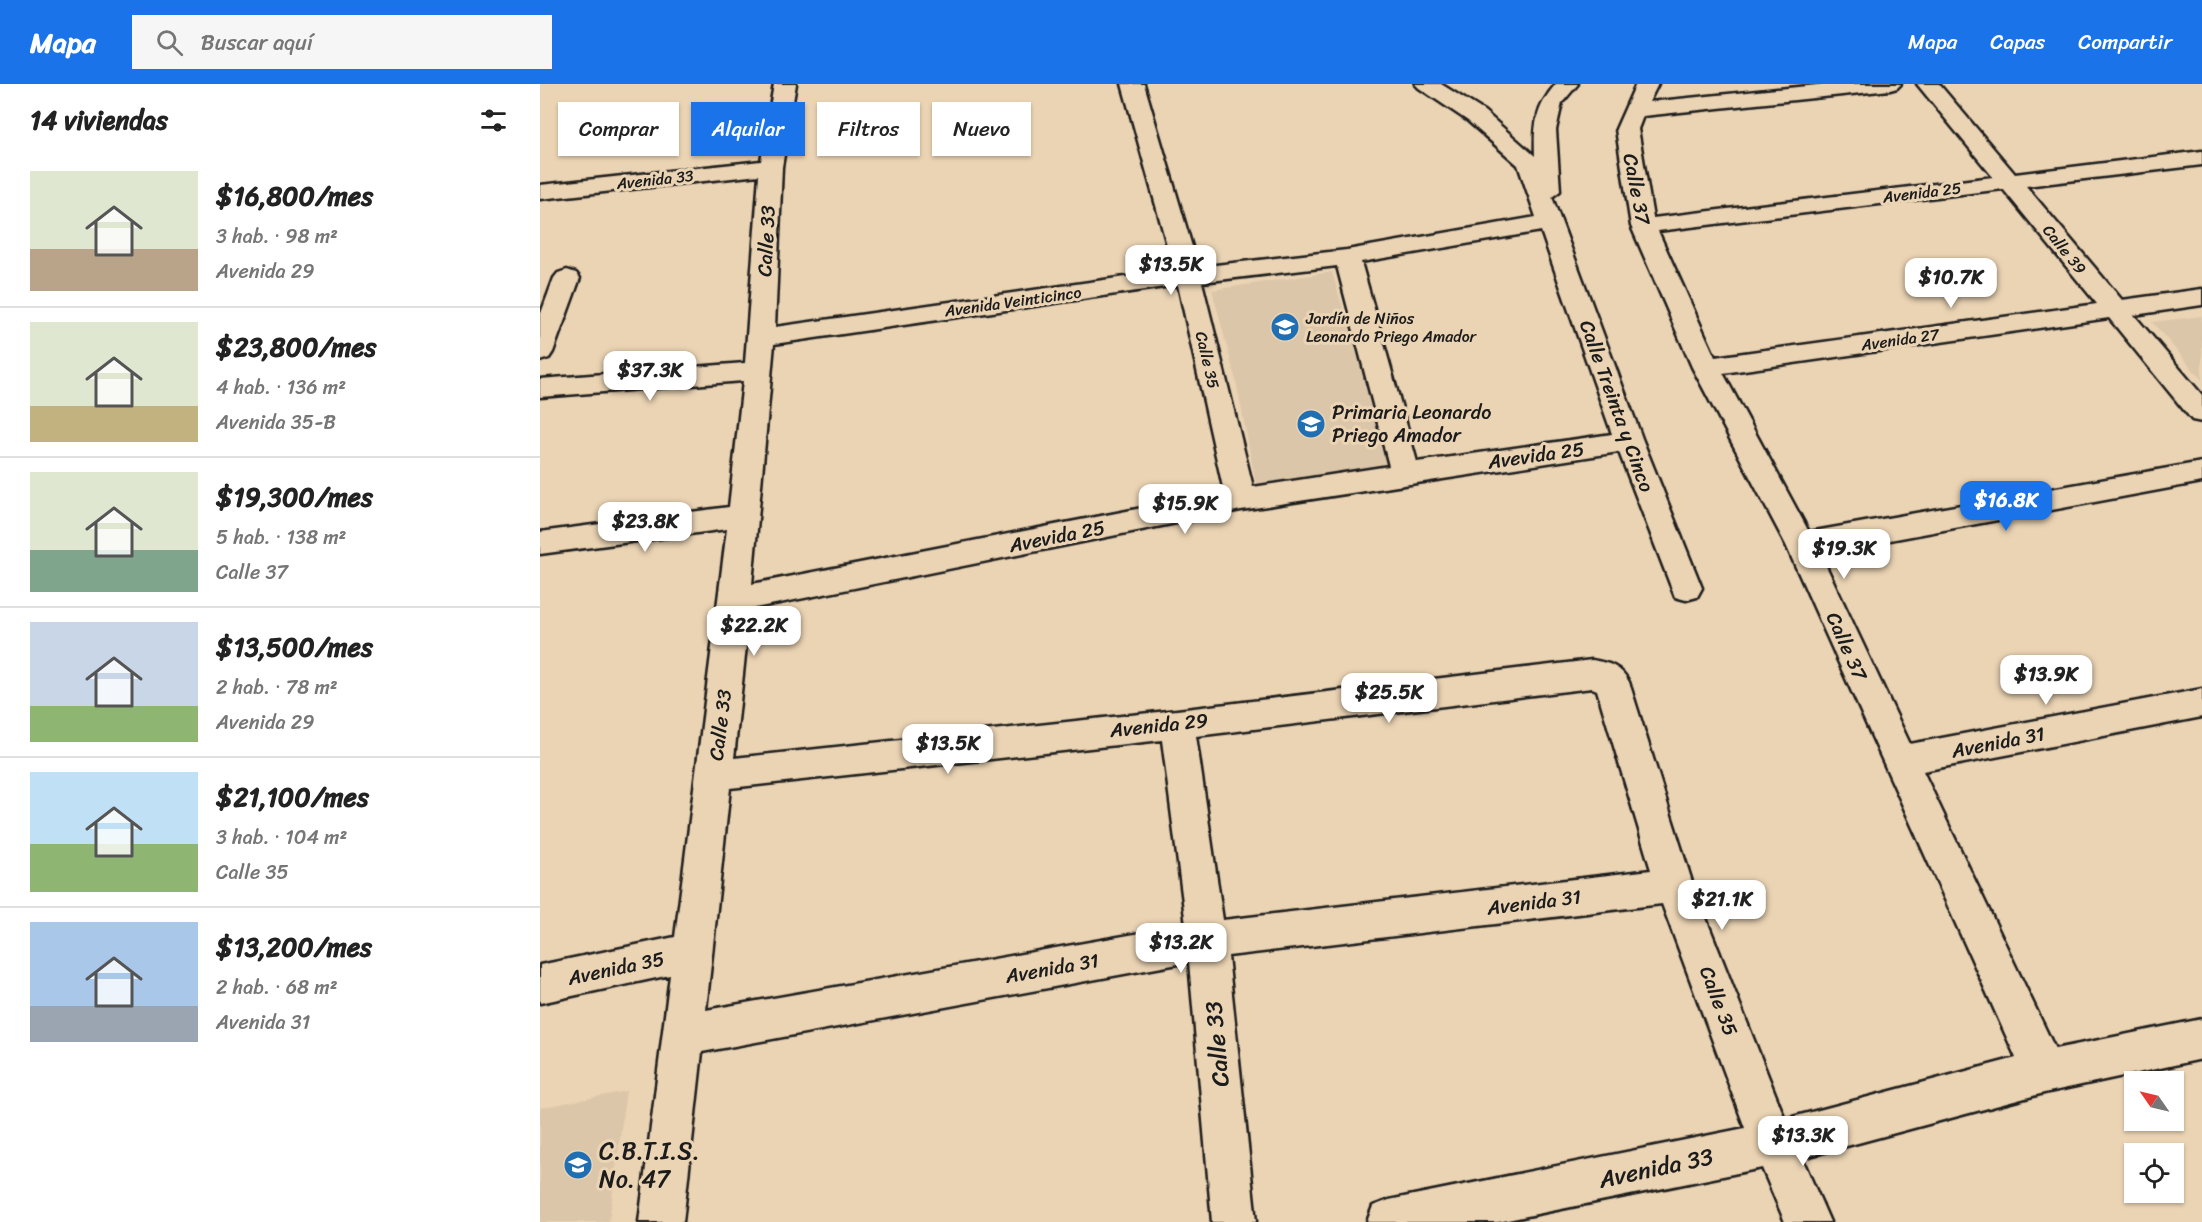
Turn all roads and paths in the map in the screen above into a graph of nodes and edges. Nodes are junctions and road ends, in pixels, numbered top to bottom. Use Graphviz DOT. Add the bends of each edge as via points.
graph roads {
  1 [pos="784,84"];
  2 [pos="1133,84"];
  3 [pos="1426,84"];
  4 [pos="1567,84"];
  5 [pos="1890,84"];
  6 [pos="1928,84"];
  7 [pos="1640,97"];
  8 [pos="2202,158"];
  9 [pos="771,167"];
  10 [pos="2010,182"];
  11 [pos="540,192"];
  12 [pos="1550,222"];
  13 [pos="1642,226"];
  14 [pos="1347,256"];
  15 [pos="1188,276"];
  16 [pos="567,279"];
  17 [pos="2202,297"];
  18 [pos="2114,309"];
  19 [pos="761,337"];
  20 [pos="540,352"];
  21 [pos="1706,367"];
  22 [pos="757,370"];
  23 [pos="540,388"];
  24 [pos="2202,413"];
  25 [pos="1629,441"];
  26 [pos="2202,472"];
  27 [pos="1406,474"];
  28 [pos="1241,499"];
  29 [pos="743,516"];
  30 [pos="540,543"];
  31 [pos="1801,545"];
  32 [pos="1686,588"];
  33 [pos="735,600"];
  34 [pos="1604,676"];
  35 [pos="2202,703"];
  36 [pos="1177,724"];
  37 [pos="1899,761"];
  38 [pos="714,774"];
  39 [pos="1674,885"];
  40 [pos="1207,940"];
  41 [pos="692,952"];
  42 [pos="540,984"];
  43 [pos="683,1035"];
  44 [pos="2202,1039"];
  45 [pos="2044,1072"];
  46 [pos="1773,1144"];
  47 [pos="661,1222"];
  48 [pos="1234,1222"];
  49 [pos="1389,1222"];
  50 [pos="1808,1222"];
  1 -- 9 [label="street, Calle 33"];
  2 -- 15 [label="street, Calle 35"];
  3 -- 12 [label="street, Calle Treinta y Cinco" via="1476,116 1528,162"];
  4 -- 12 [label="street" via="1552,102 1545,130"];
  5 -- 7 [label="street"];
  6 -- 10 [label="street, Calle 39"];
  7 -- 13 [label="street, Calle 37" via="1628,129"];
  8 -- 10 [label="street, Avenida 25"];
  9 -- 11 [label="street, Avenida 33"];
  9 -- 19 [label="street, Calle 33"];
  10 -- 13 [label="street, Avenida 25"];
  10 -- 18 [label="street, Calle 39"];
  12 -- 14 [label="street, Avenida Veinticinco"];
  12 -- 25 [label="street, Calle Treinta y Cinco"];
  13 -- 21 [label="street, Calle 37"];
  14 -- 15 [label="street, Avenida Veinticinco"];
  14 -- 27 [label="street"];
  15 -- 19 [label="street, Avenida Veinticinco"];
  15 -- 28 [label="street, Calle 35"];
  16 -- 20 [label="street"];
  17 -- 18 [label="street, Avenida 27"];
  18 -- 21 [label="street, Avenida 27"];
  18 -- 24 [label="street, Calle 39"];
  19 -- 22 [label="street, Calle 33"];
  21 -- 31 [label="street, Calle 37"];
  22 -- 23 [label="street"];
  22 -- 29 [label="street, Calle 33"];
  25 -- 27 [label="street, Avevida 25"];
  25 -- 32 [label="street, Calle Treinta y Cinco"];
  26 -- 31 [label="street"];
  27 -- 28 [label="street, Avevida 25"];
  28 -- 33 [label="street, Avevida 25"];
  29 -- 30 [label="street"];
  29 -- 33 [label="street, Calle 33"];
  31 -- 37 [label="street, Calle 37"];
  33 -- 38 [label="street, Calle 33"];
  34 -- 36 [label="street, Avenida 29" via="1592,674"];
  34 -- 39 [label="street, Calle 35" via="1612,682"];
  35 -- 37 [label="street, Avenida 31"];
  36 -- 38 [label="street, Avenida 29"];
  36 -- 40 [label="street, Calle 33"];
  37 -- 45 [label="street, Calle 37"];
  38 -- 41 [label="street, Calle 33"];
  39 -- 40 [label="street, Avenida 31"];
  39 -- 46 [label="street, Calle 35"];
  40 -- 43 [label="street, Avenida 31"];
  40 -- 48 [label="street, Calle 33"];
  41 -- 42 [label="street, Avenida 35"];
  41 -- 43 [label="street, Calle 33"];
  43 -- 47 [label="street, Calle 33"];
  44 -- 45 [label="street, Avenida 33"];
  45 -- 46 [label="street, Avenida 33"];
  46 -- 49 [label="street, Avenida 33"];
  46 -- 50 [label="street, Calle 35"];
}
